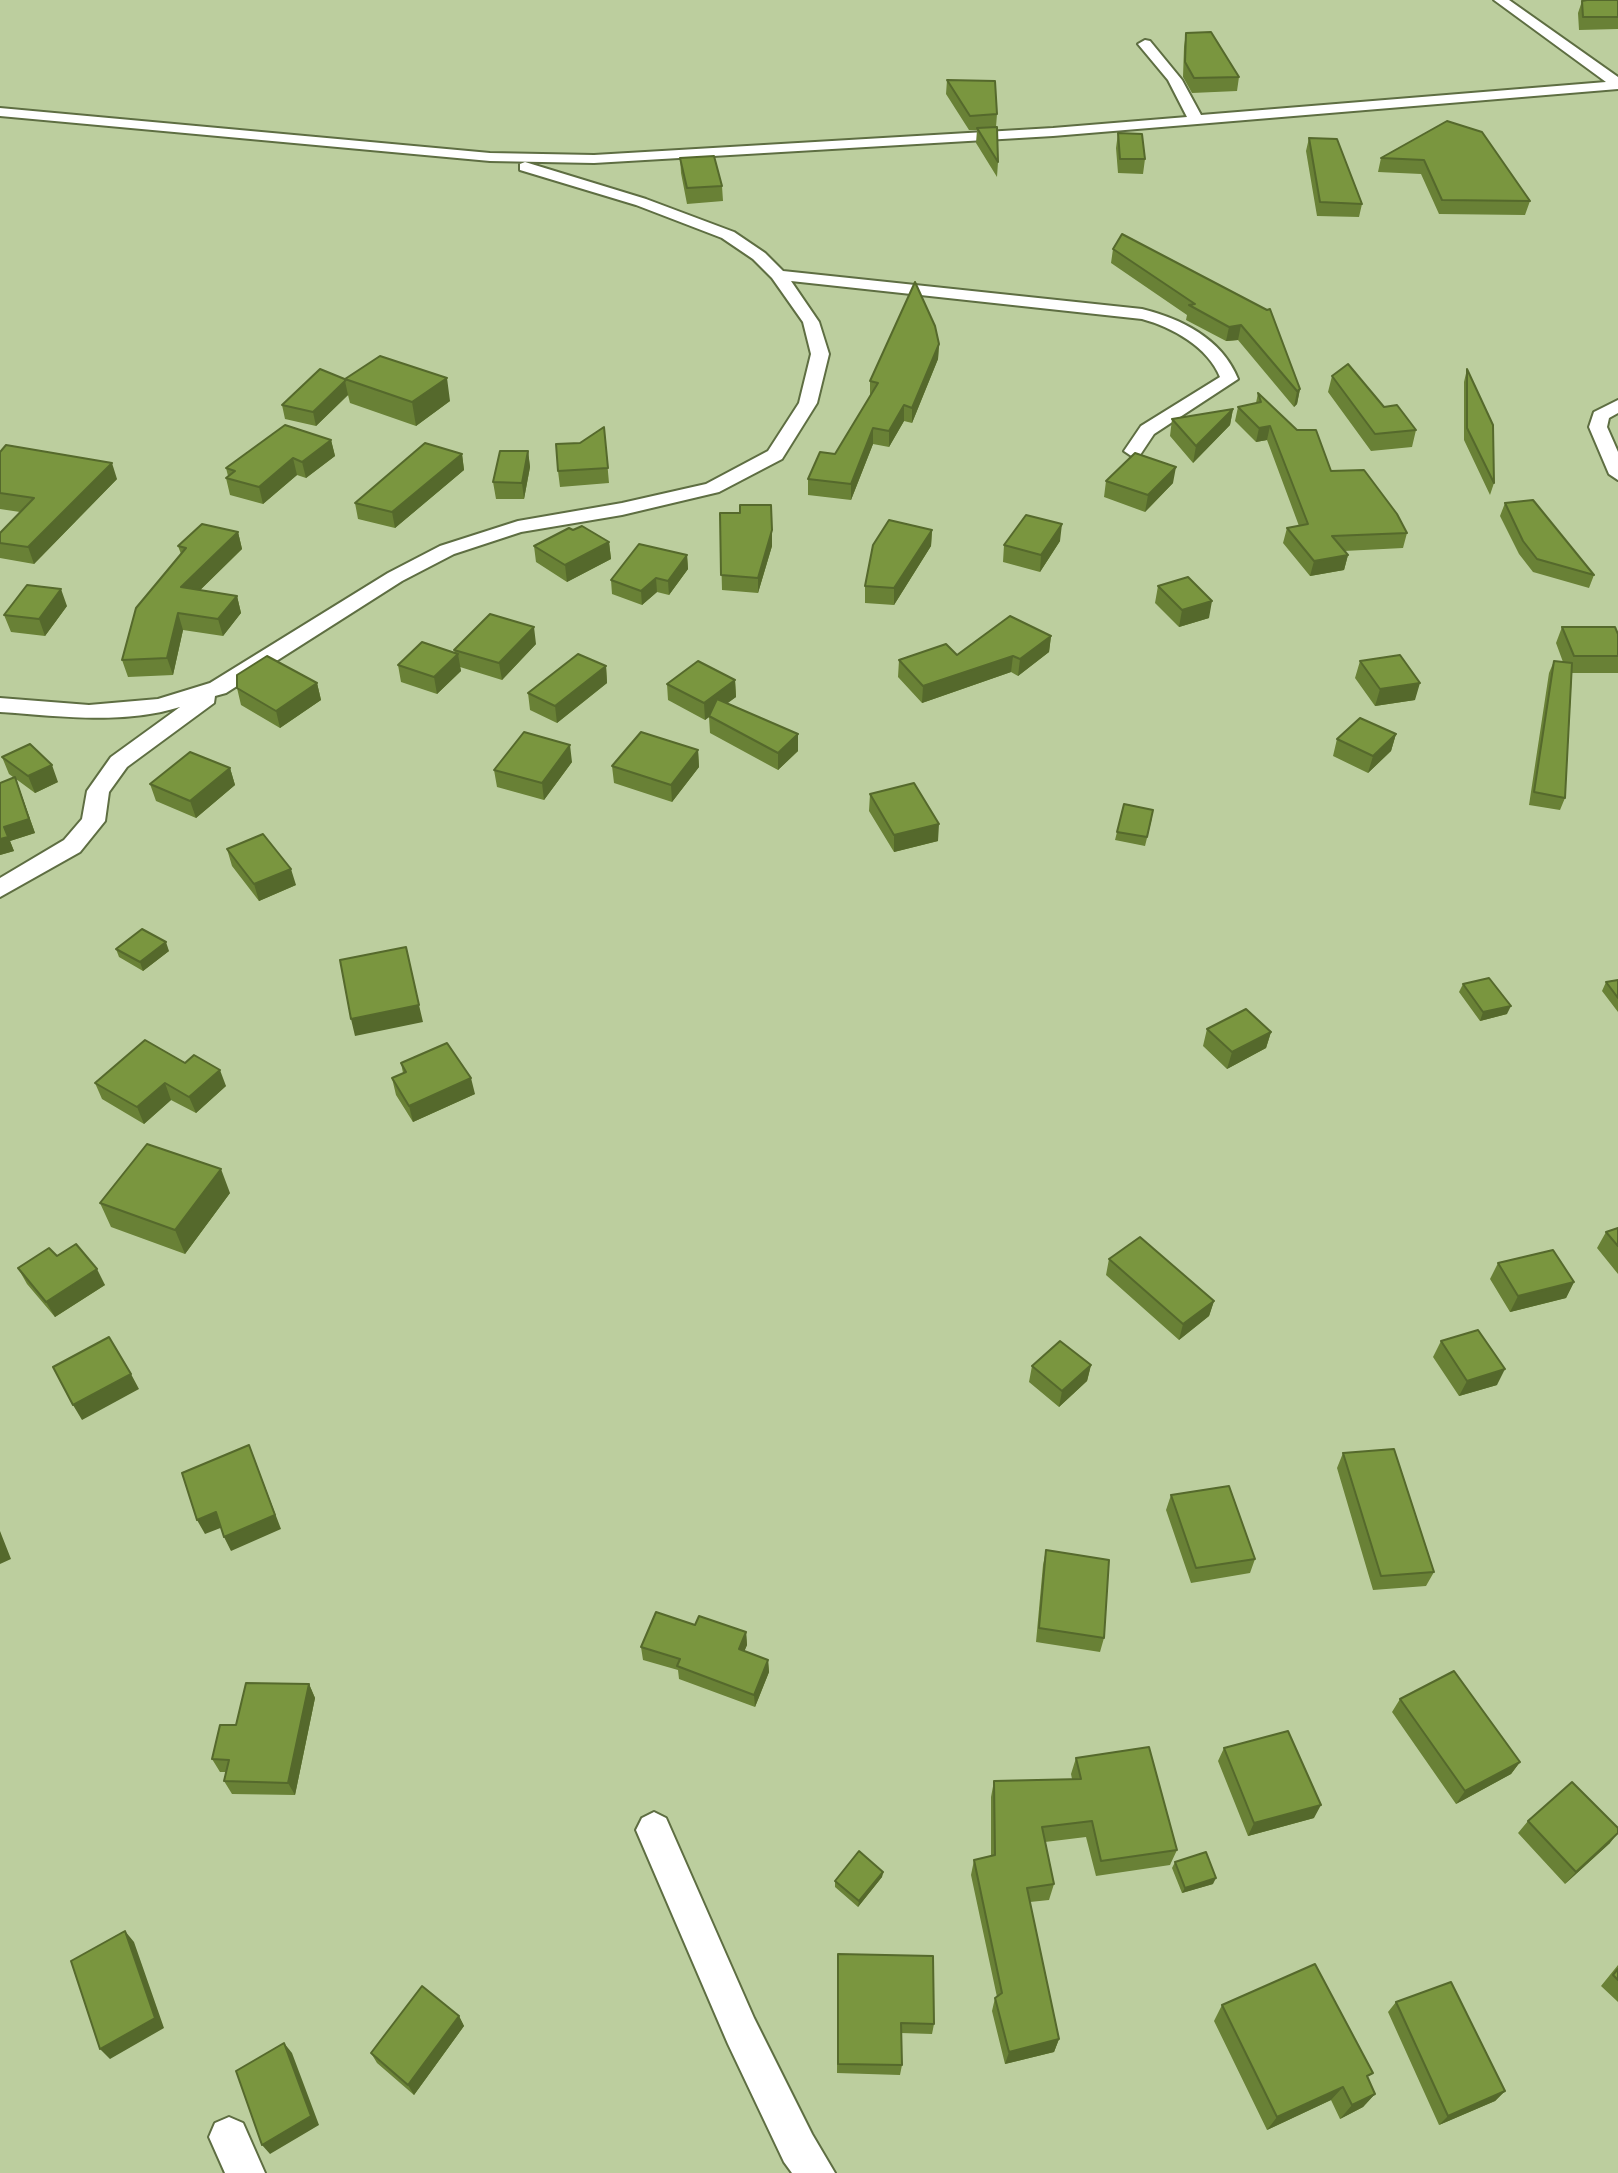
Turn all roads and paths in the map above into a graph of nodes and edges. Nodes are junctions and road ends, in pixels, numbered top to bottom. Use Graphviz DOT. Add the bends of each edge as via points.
graph roads {
  1 [pos="1501,0"];
  2 [pos="1145,44"];
  3 [pos="1618,84"];
  4 [pos="0,112"];
  5 [pos="1196,121"];
  6 [pos="489,157"];
  7 [pos="778,275"];
  8 [pos="1618,405"];
  9 [pos="1133,452"];
  10 [pos="1618,474"];
  11 [pos="218,688"];
  12 [pos="0,705"];
  13 [pos="0,889"];
  14 [pos="654,1830"];
  15 [pos="229,2137"];
  16 [pos="245,2173"];
  17 [pos="814,2173"];
  1 -- 3 [label="street"];
  2 -- 5 [label="street" via="1184,93"];
  3 -- 5 [label="street"];
  4 -- 6 [label="street"];
  5 -- 6 [label="street" via="696,155"];
  6 -- 7 [label="street" via="641,202 728,235"];
  7 -- 9 [label="street" via="1067,304 1166,320 1202,342 1224,366 1228,379 1147,430"];
  7 -- 11 [label="street" via="811,322 820,354 808,402 775,455 712,488 517,527 447,550"];
  8 -- 10 [label="street" via="1600,416 1598,427"];
  11 -- 12 [label="street" via="160,706 89,712"];
  11 -- 13 [label="street" via="120,762 98,791 93,821 72,846"];
  14 -- 17 [label="street" via="741,2031"];
  15 -- 16 [label="street"];
}
